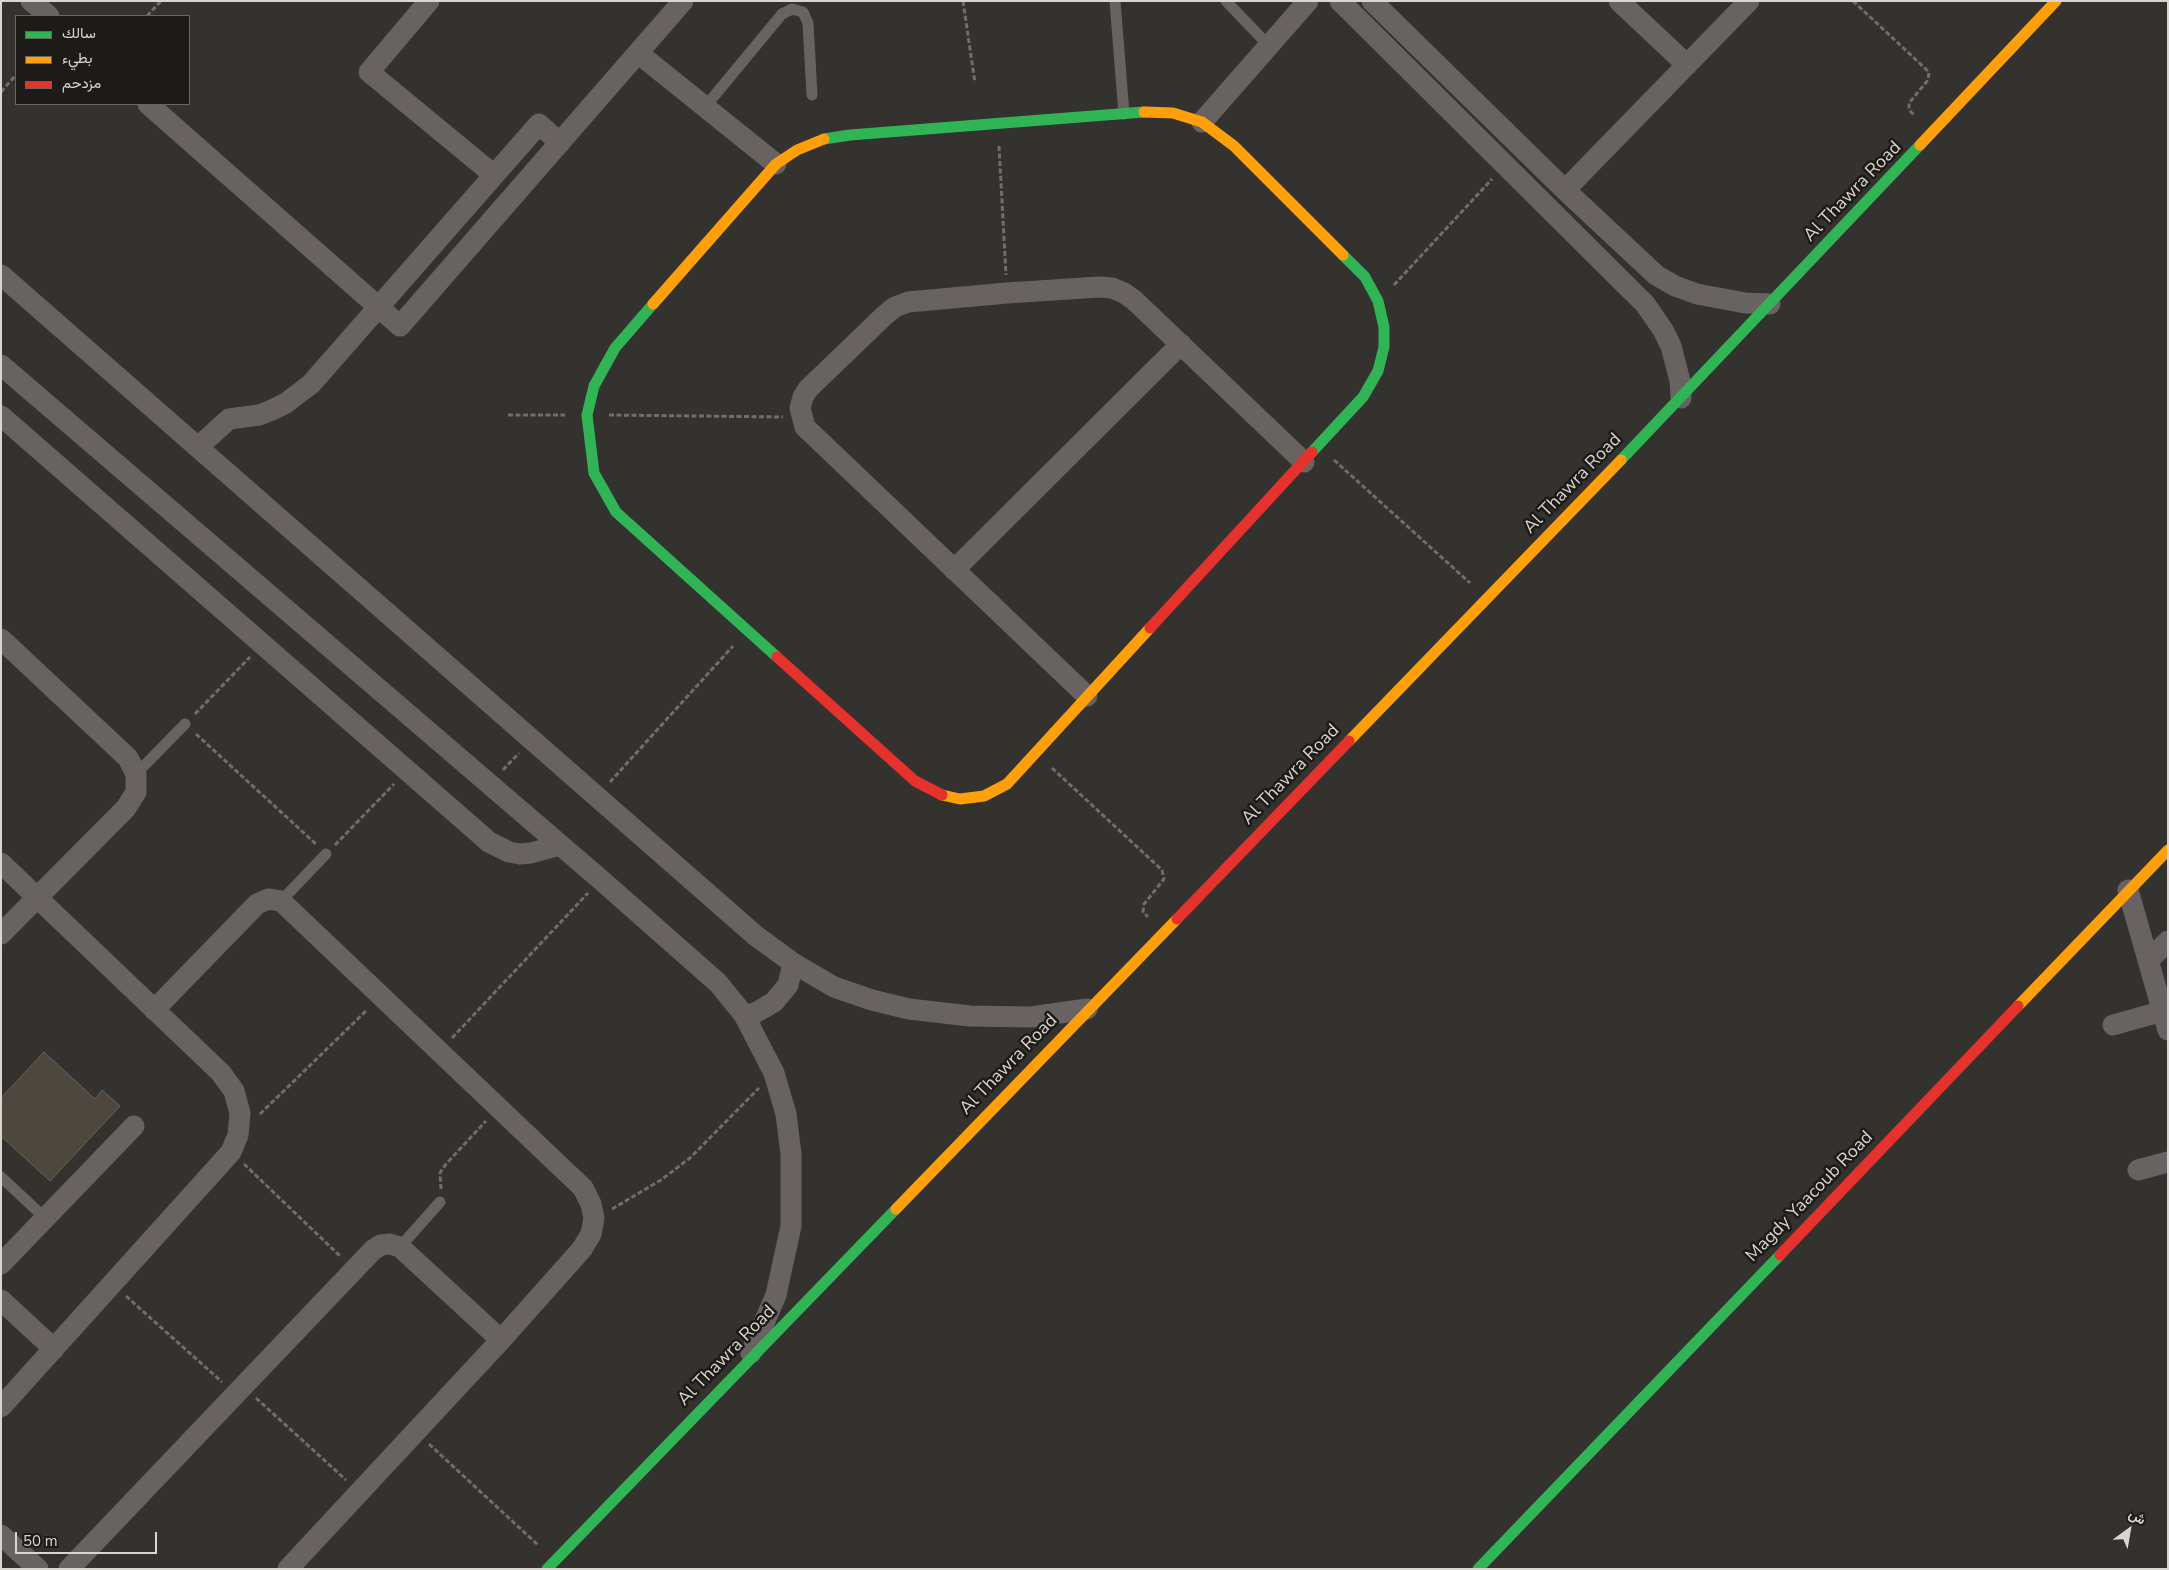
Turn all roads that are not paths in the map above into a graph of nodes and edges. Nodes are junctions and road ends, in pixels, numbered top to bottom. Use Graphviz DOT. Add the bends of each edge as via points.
graph roads {
  1 [pos="31,1"];
  2 [pos="429,1"];
  3 [pos="683,1"];
  4 [pos="1115,1"];
  5 [pos="1226,1"];
  6 [pos="1308,1"];
  7 [pos="1340,1"];
  8 [pos="1372,1"];
  9 [pos="1619,1"];
  10 [pos="1749,1"];
  11 [pos="2056,1"];
  12 [pos="48,15"];
  13 [pos="1405,34"];
  14 [pos="1269,46"];
  15 [pos="1389,49"];
  16 [pos="638,53"];
  17 [pos="1686,65"];
  18 [pos="812,95"];
  19 [pos="1475,102"];
  20 [pos="149,105"];
  21 [pos="705,106"];
  22 [pos="1124,114"];
  23 [pos="1458,118"];
  24 [pos="1202,122"];
  25 [pos="560,143"];
  26 [pos="776,164"];
  27 [pos="494,175"];
  28 [pos="1565,190"];
  29 [pos="1643,265"];
  30 [pos="1,275"];
  31 [pos="1626,284"];
  32 [pos="1770,304"];
  33 [pos="377,308"];
  34 [pos="1181,344"];
  35 [pos="1,365"];
  36 [pos="1681,398"];
  37 [pos="1,416"];
  38 [pos="198,447"];
  39 [pos="1304,462"];
  40 [pos="954,570"];
  41 [pos="1,639"];
  42 [pos="1087,696"];
  43 [pos="185,724"];
  44 [pos="136,774"];
  45 [pos="560,845"];
  46 [pos="2168,850"];
  47 [pos="326,854"];
  48 [pos="1,863"];
  49 [pos="2128,890"];
  50 [pos="36,897"];
  51 [pos="281,901"];
  52 [pos="1,934"];
  53 [pos="2168,941"];
  54 [pos="2149,960"];
  55 [pos="793,964"];
  56 [pos="1087,1009"];
  57 [pos="154,1010"];
  58 [pos="744,1015"];
  59 [pos="2165,1020"];
  60 [pos="2114,1025"];
  61 [pos="134,1126"];
  62 [pos="2168,1162"];
  63 [pos="2138,1170"];
  64 [pos="1,1177"];
  65 [pos="440,1202"];
  66 [pos="45,1218"];
  67 [pos="400,1247"];
  68 [pos="1,1264"];
  69 [pos="1,1300"];
  70 [pos="502,1340"];
  71 [pos="54,1349"];
  72 [pos="747,1361"];
  73 [pos="1,1407"];
  74 [pos="1,1535"];
  75 [pos="551,1565"];
  76 [pos="38,1569"];
  77 [pos="69,1569"];
  78 [pos="288,1569"];
  79 [pos="1478,1569"];
  1 -- 12 [label="street"];
  2 -- 27 [label="street" via="368,72"];
  3 -- 16 [label="street"];
  4 -- 22 [label="lane"];
  5 -- 14 [label="lane"];
  6 -- 14 [label="street"];
  7 -- 15 [label="street"];
  8 -- 13 [label="street"];
  9 -- 17 [label="street"];
  10 -- 17 [label="street"];
  11 -- 32 [label="street, Al Thawra Road"];
  13 -- 15 [label="street"];
  13 -- 19 [label="street"];
  14 -- 24 [label="street"];
  15 -- 23 [label="street"];
  16 -- 21 [label="street"];
  16 -- 25 [label="street"];
  17 -- 28 [label="street"];
  18 -- 21 [label="lane" via="808,22 803,12 792,9 782,14"];
  19 -- 23 [label="street"];
  19 -- 28 [label="street"];
  20 -- 33 [label="street"];
  21 -- 26 [label="street"];
  22 -- 24 [label="street" via="1173,113"];
  22 -- 26 [label="street" via="850,135 820,140"];
  23 -- 31 [label="street"];
  24 -- 39 [label="street" via="1234,146 1345,256 1365,277 1378,302 1384,327 1378,371 1364,397"];
  25 -- 27 [label="street" via="539,124"];
  25 -- 33 [label="street" via="400,326"];
  26 -- 42 [label="street" via="615,348 594,386 587,415 594,473 616,512 915,781 936,793 960,799 984,796 1007,784"];
  27 -- 33 [label="street"];
  28 -- 29 [label="street"];
  29 -- 31 [label="street"];
  29 -- 32 [label="street" via="1675,286 1697,294"];
  30 -- 38 [label="street"];
  31 -- 36 [label="street" via="1663,330 1677,363"];
  32 -- 36 [label="street, Al Thawra Road"];
  33 -- 38 [label="street" via="299,394 259,415 229,419"];
  34 -- 39 [label="street"];
  34 -- 40 [label="street"];
  34 -- 40 [label="street" via="1134,300 1112,288 922,300 895,307 808,389 800,408 805,427"];
  35 -- 45 [label="street"];
  36 -- 56 [label="street, Al Thawra Road"];
  37 -- 45 [label="street" via="489,842 520,854"];
  38 -- 55 [label="street" via="756,936"];
  39 -- 42 [label="street"];
  40 -- 42 [label="street"];
  41 -- 44 [label="street" via="128,758"];
  43 -- 44 [label="lane"];
  44 -- 50 [label="street" via="136,792 126,808"];
  45 -- 58 [label="street" via="718,983"];
  46 -- 49 [label="street, Magdy Yaacoub Road"];
  47 -- 51 [label="lane"];
  48 -- 50 [label="street"];
  49 -- 54 [label="street"];
  49 -- 79 [label="street, Magdy Yaacoub Road"];
  50 -- 52 [label="street"];
  50 -- 57 [label="street"];
  51 -- 57 [label="street" via="268,899 256,904"];
  51 -- 70 [label="street" via="583,1188 594,1218 591,1234 582,1249"];
  53 -- 54 [label="street"];
  54 -- 59 [label="street"];
  55 -- 56 [label="street" via="834,987 909,1009 970,1016 1031,1017"];
  55 -- 58 [label="street" via="788,985 774,1002 755,1013"];
  56 -- 72 [label="street, Al Thawra Road"];
  57 -- 71 [label="street" via="221,1073 234,1091 240,1113 235,1144"];
  58 -- 72 [label="street" via="774,1073 786,1114 791,1154 791,1226 776,1295"];
  59 -- 60 [label="street"];
  61 -- 66 [label="street"];
  62 -- 63 [label="street"];
  64 -- 66 [label="lane"];
  65 -- 67 [label="lane"];
  66 -- 68 [label="street"];
  67 -- 70 [label="street"];
  67 -- 77 [label="street" via="390,1244 373,1250"];
  69 -- 71 [label="street"];
  70 -- 78 [label="street"];
  71 -- 73 [label="street"];
  72 -- 75 [label="street, Al Thawra Road"];
  74 -- 76 [label="street"];
}
